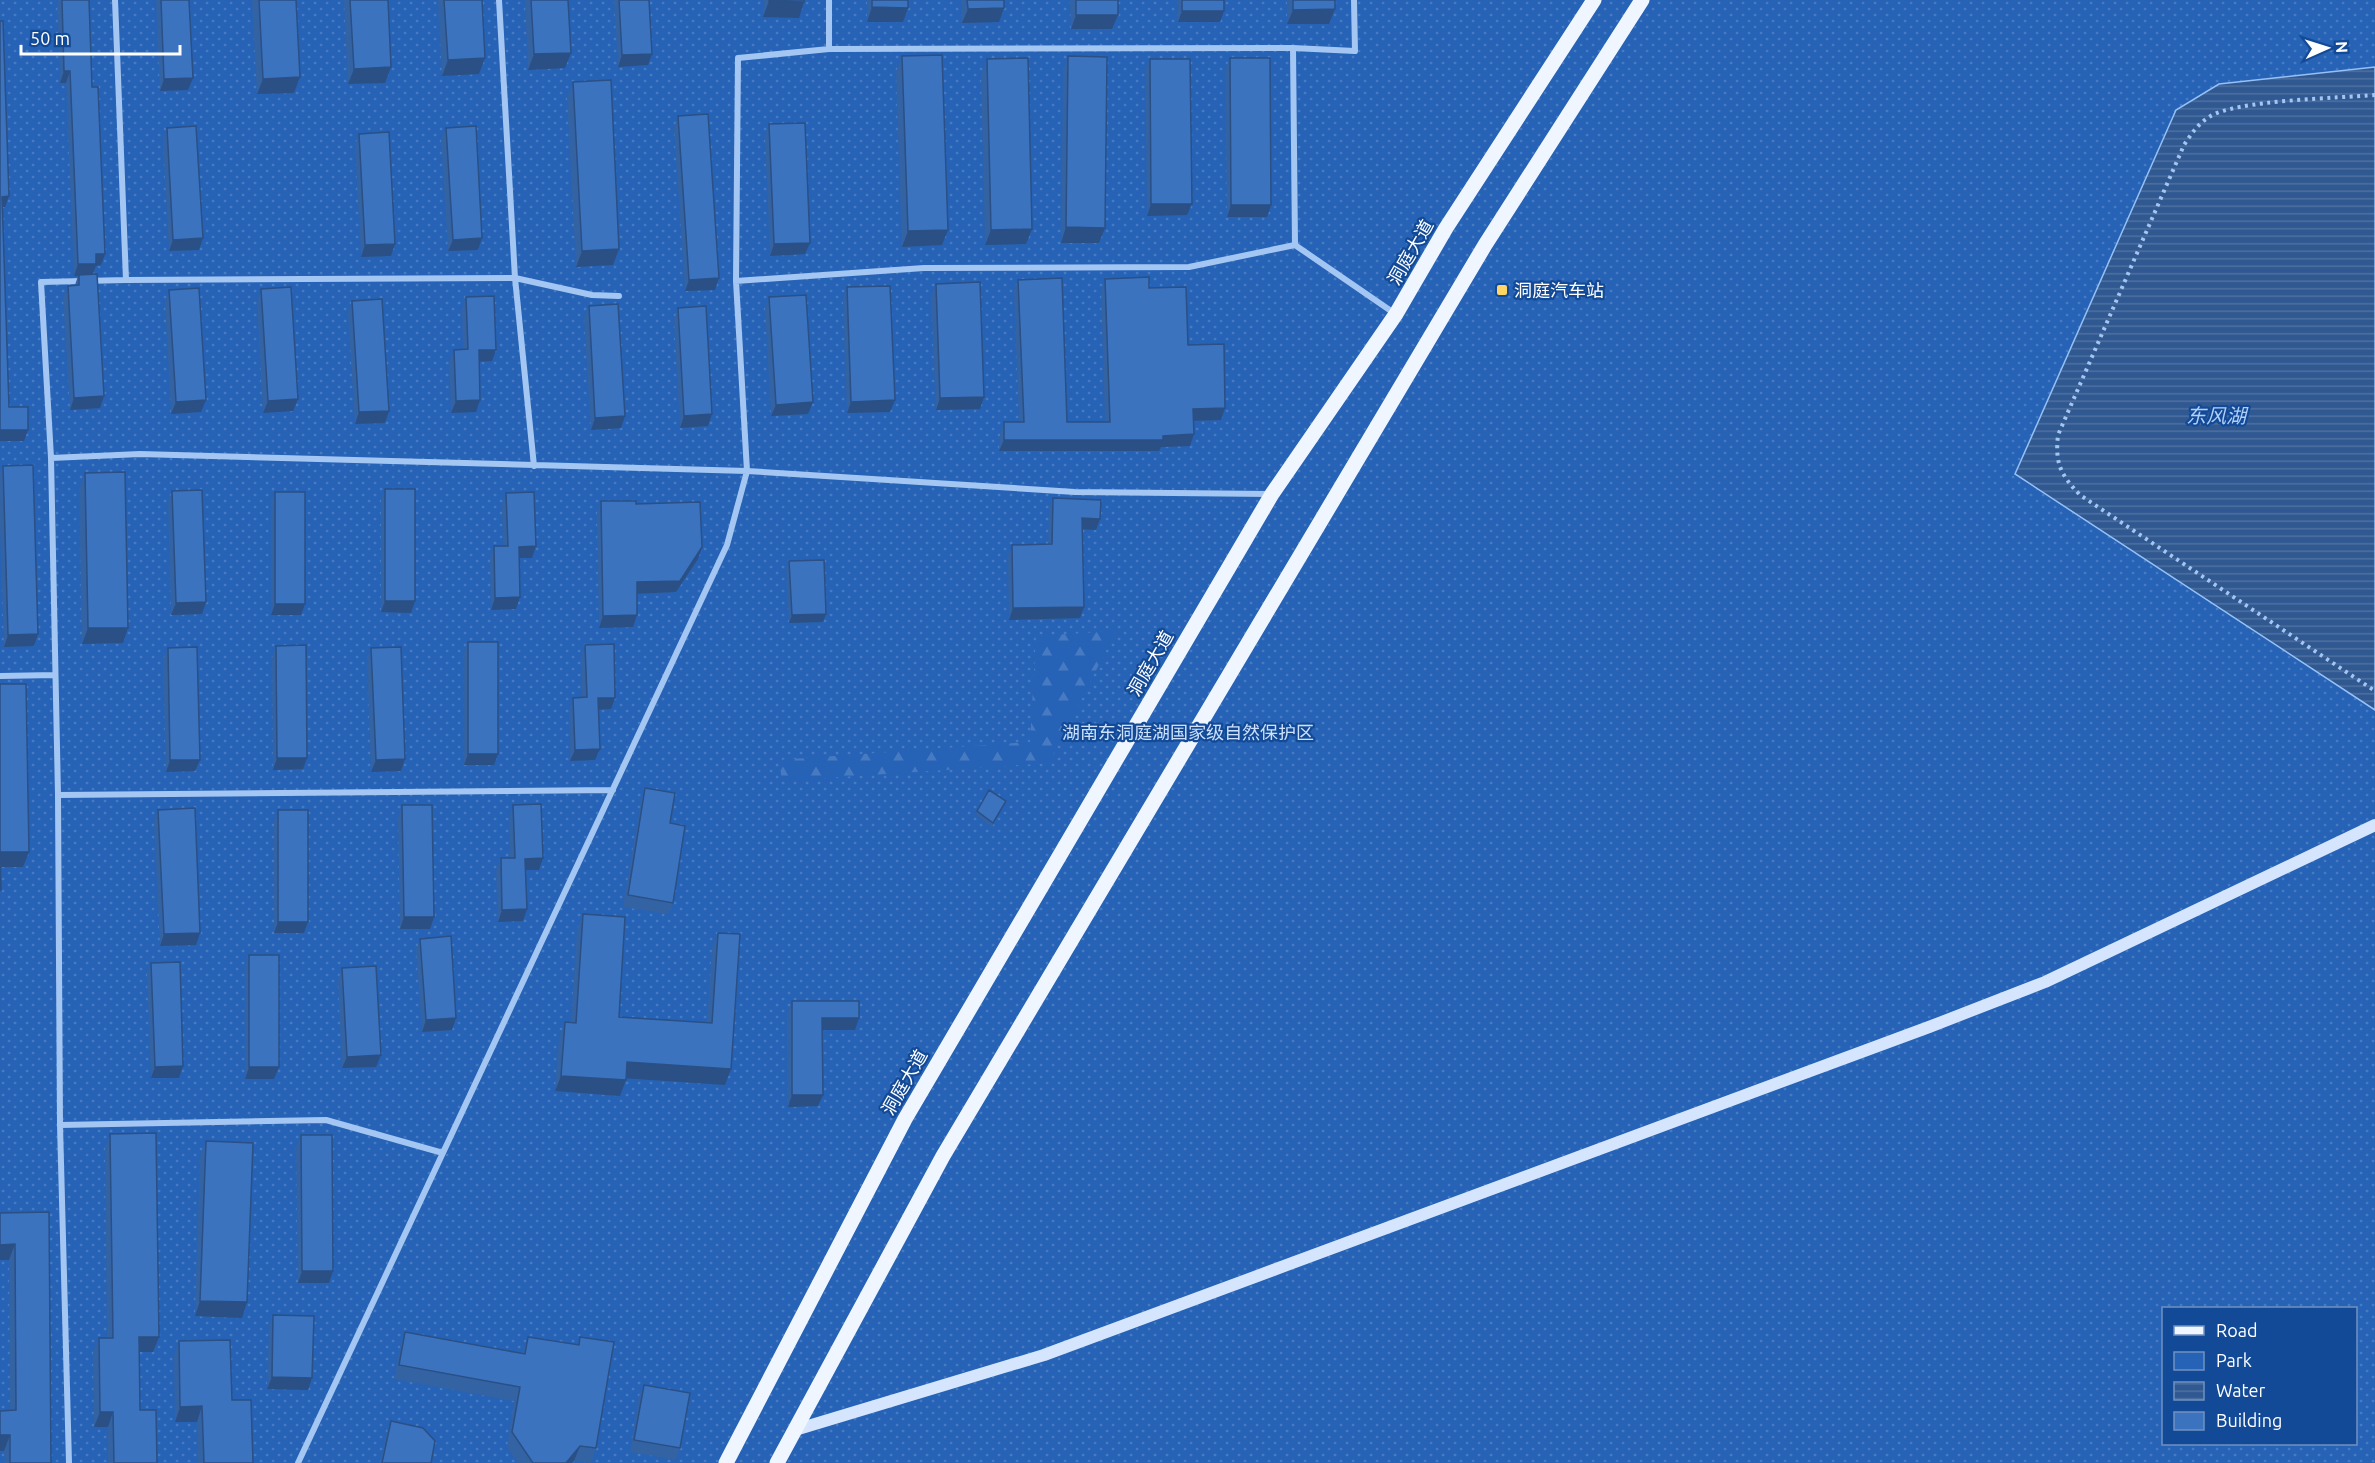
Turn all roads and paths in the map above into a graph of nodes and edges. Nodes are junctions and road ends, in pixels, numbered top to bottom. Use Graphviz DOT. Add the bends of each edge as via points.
graph roads {
  1 [pos="115,0"];
  2 [pos="498,0"];
  3 [pos="830,0"];
  4 [pos="1354,0"];
  5 [pos="1594,0"];
  6 [pos="1642,0"];
  7 [pos="1293,48"];
  8 [pos="828,49"];
  9 [pos="2375,95"];
  10 [pos="1296,245"];
  11 [pos="514,278"];
  12 [pos="126,279"];
  13 [pos="736,281"];
  14 [pos="619,297"];
  15 [pos="1396,314"];
  16 [pos="51,458"];
  17 [pos="534,466"];
  18 [pos="747,471"];
  19 [pos="1272,494"];
  20 [pos="54,675"];
  21 [pos="0,676"];
  22 [pos="2375,691"];
  23 [pos="613,790"];
  24 [pos="58,795"];
  25 [pos="2375,825"];
  26 [pos="60,1125"];
  27 [pos="443,1153"];
  28 [pos="795,1430"];
  29 [pos="69,1463"];
  30 [pos="298,1463"];
  31 [pos="726,1463"];
  32 [pos="777,1463"];
  1 -- 12 [label="street"];
  2 -- 11 [label="street"];
  3 -- 8 [label="street"];
  4 -- 7 [label="street" via="1355,51"];
  5 -- 15 [label="main road, 洞庭大道" via="1446,228"];
  6 -- 28 [label="main road" via="1485,245 942,1156"];
  7 -- 8 [label="street"];
  7 -- 10 [label="street"];
  8 -- 13 [label="street" via="738,58"];
  9 -- 22 [label="path" via="2239,106 2210,116 2194,130 2184,145 2058,435 2056,454 2063,476 2080,495"];
  10 -- 13 [label="street" via="1189,267 924,268"];
  10 -- 15 [label="street"];
  11 -- 12 [label="street"];
  11 -- 14 [label="street"];
  11 -- 17 [label="street"];
  12 -- 16 [label="street" via="41,282"];
  13 -- 18 [label="street"];
  15 -- 19 [label="main road, 洞庭大道"];
  16 -- 17 [label="street" via="140,454"];
  16 -- 20 [label="street"];
  17 -- 18 [label="street"];
  18 -- 19 [label="street" via="1075,492"];
  18 -- 23 [label="street" via="727,545"];
  19 -- 31 [label="main road, 洞庭大道" via="905,1119"];
  20 -- 21 [label="street"];
  20 -- 24 [label="street"];
  23 -- 24 [label="street"];
  23 -- 27 [label="street"];
  24 -- 26 [label="street"];
  25 -- 28 [label="street" via="2045,982 1929,1027 1044,1355"];
  26 -- 27 [label="street" via="326,1120"];
  26 -- 29 [label="street"];
  27 -- 30 [label="street"];
  28 -- 32 [label="main road"];
}
